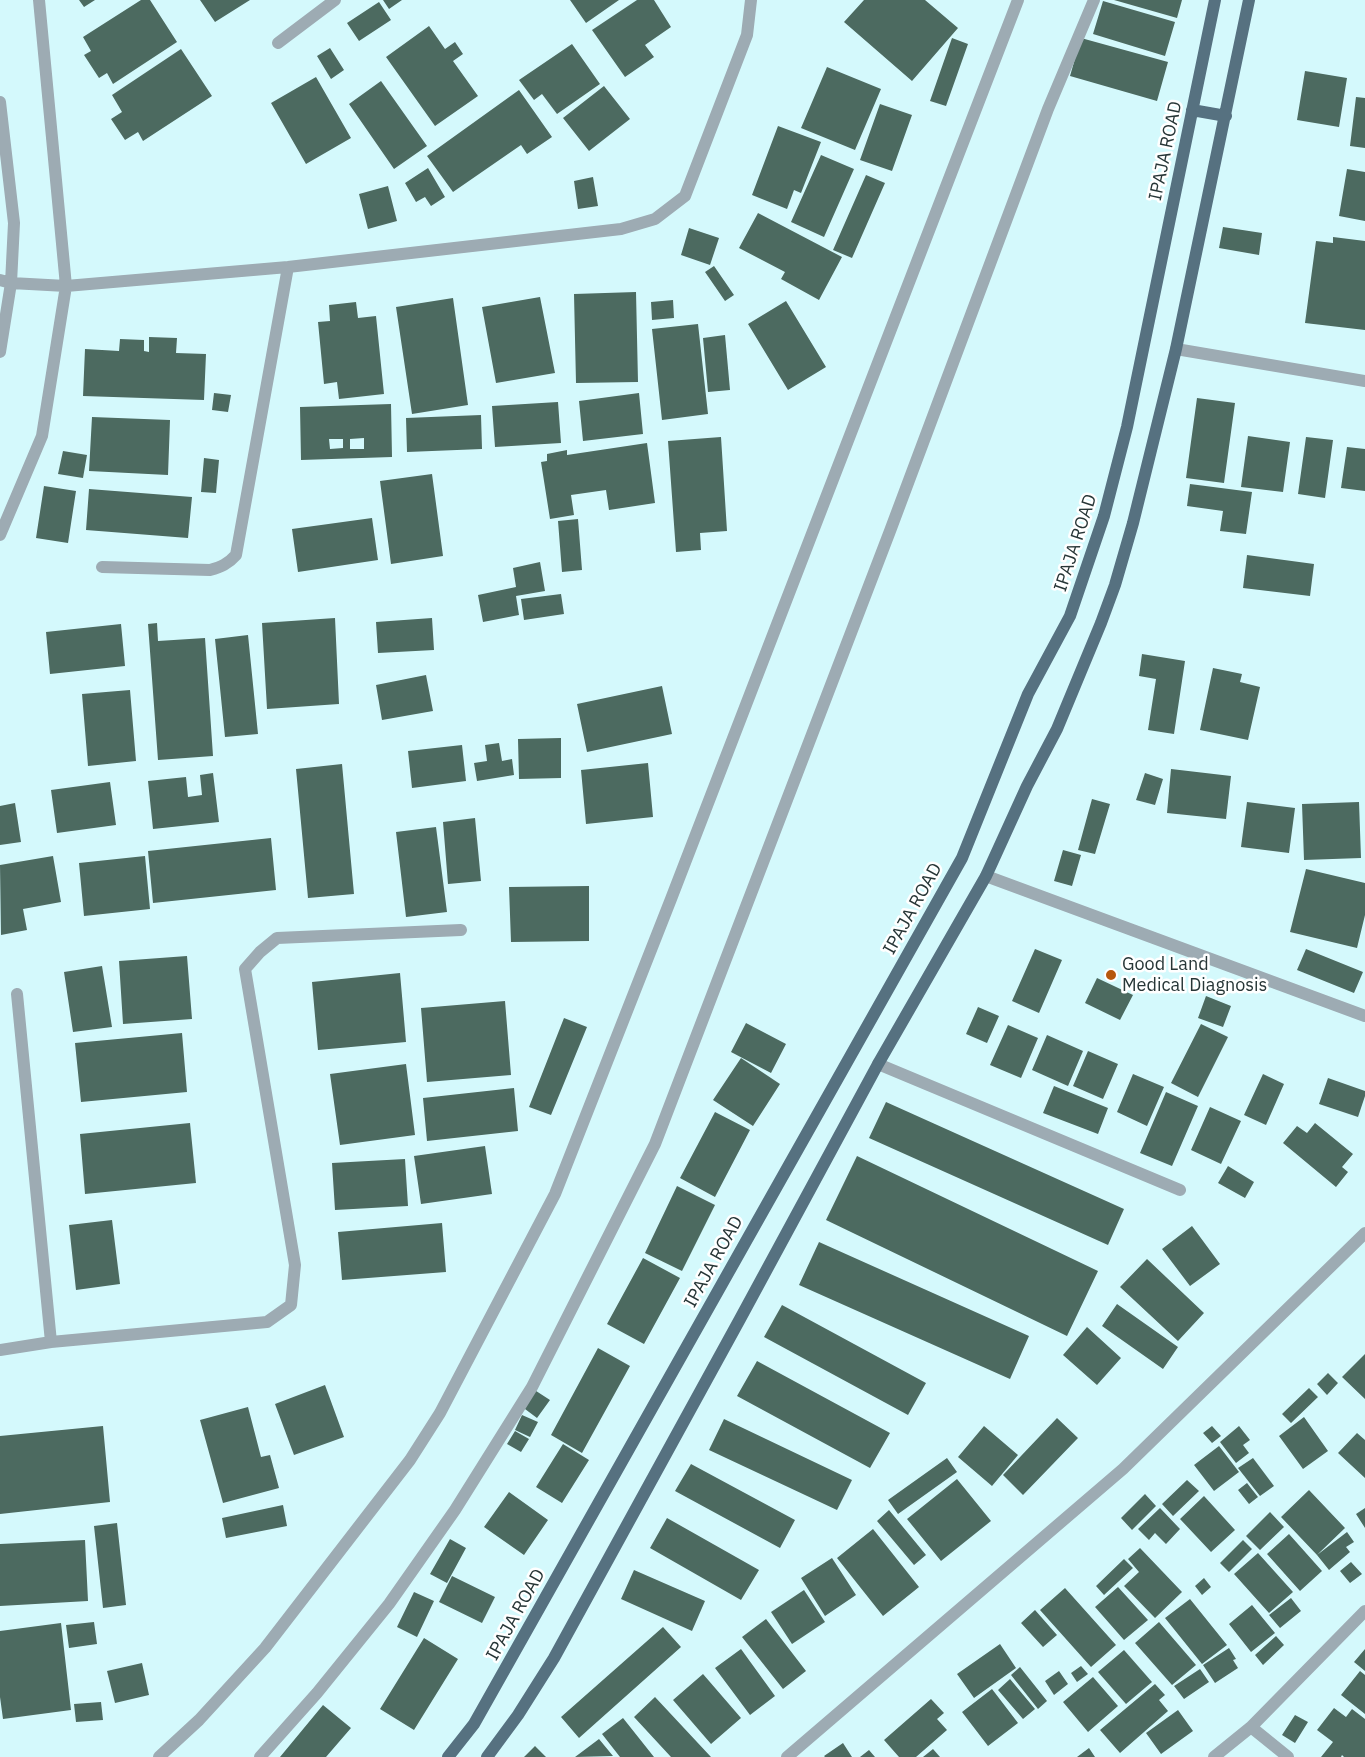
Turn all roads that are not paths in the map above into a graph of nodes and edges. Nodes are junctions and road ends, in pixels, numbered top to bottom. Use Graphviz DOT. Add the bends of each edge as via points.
graph roads {
  1 [pos="39,0"];
  2 [pos="334,0"];
  3 [pos="751,0"];
  4 [pos="1018,0"];
  5 [pos="1094,0"];
  6 [pos="1215,0"];
  7 [pos="1249,0"];
  8 [pos="278,43"];
  9 [pos="0,102"];
  10 [pos="1192,110"];
  11 [pos="1226,116"];
  12 [pos="288,267"];
  13 [pos="5,281"];
  14 [pos="66,286"];
  15 [pos="1176,349"];
  16 [pos="0,352"];
  17 [pos="1365,381"];
  18 [pos="0,536"];
  19 [pos="102,567"];
  20 [pos="986,876"];
  21 [pos="461,930"];
  22 [pos="17,994"];
  23 [pos="1365,1016"];
  24 [pos="878,1064"];
  25 [pos="1180,1190"];
  26 [pos="1365,1233"];
  27 [pos="50,1342"];
  28 [pos="0,1350"];
  29 [pos="1365,1611"];
  30 [pos="1251,1727"];
  31 [pos="159,1757"];
  32 [pos="260,1757"];
  33 [pos="448,1757"];
  34 [pos="487,1757"];
  35 [pos="787,1757"];
  36 [pos="1214,1757"];
  37 [pos="1288,1757"];
  1 -- 14 [label="street"];
  2 -- 8 [label="street"];
  3 -- 12 [label="street" via="748,35 685,196 655,219 621,229"];
  4 -- 31 [label="street" via="555,1194 440,1413 410,1460 265,1648 199,1720"];
  5 -- 32 [label="street" via="1048,109 655,1144 532,1387 455,1510 388,1604 317,1693"];
  6 -- 10 [label="main road, IPAJA ROAD"];
  7 -- 11 [label="main road"];
  9 -- 13 [label="street" via="14,223"];
  10 -- 11 [label="main road"];
  10 -- 33 [label="main road, IPAJA ROAD" via="1127,427 1104,516 1070,616 1028,694 962,858 474,1724"];
  11 -- 15 [label="main road"];
  12 -- 14 [label="street"];
  12 -- 19 [label="street" via="236,554 221,568 210,570"];
  13 -- 14 [label="street"];
  13 -- 16 [label="street"];
  14 -- 18 [label="street" via="42,436"];
  15 -- 17 [label="street"];
  15 -- 20 [label="main road" via="1133,523 1112,593 1056,729"];
  20 -- 23 [label="street"];
  20 -- 24 [label="main road"];
  21 -- 27 [label="street" via="277,938 245,969 295,1265 291,1305 268,1322"];
  22 -- 27 [label="street"];
  24 -- 25 [label="street"];
  24 -- 34 [label="main road" via="554,1658"];
  26 -- 35 [label="street" via="1124,1469"];
  27 -- 28 [label="street"];
  29 -- 30 [label="street"];
  30 -- 36 [label="street"];
  30 -- 37 [label="street"];
}
